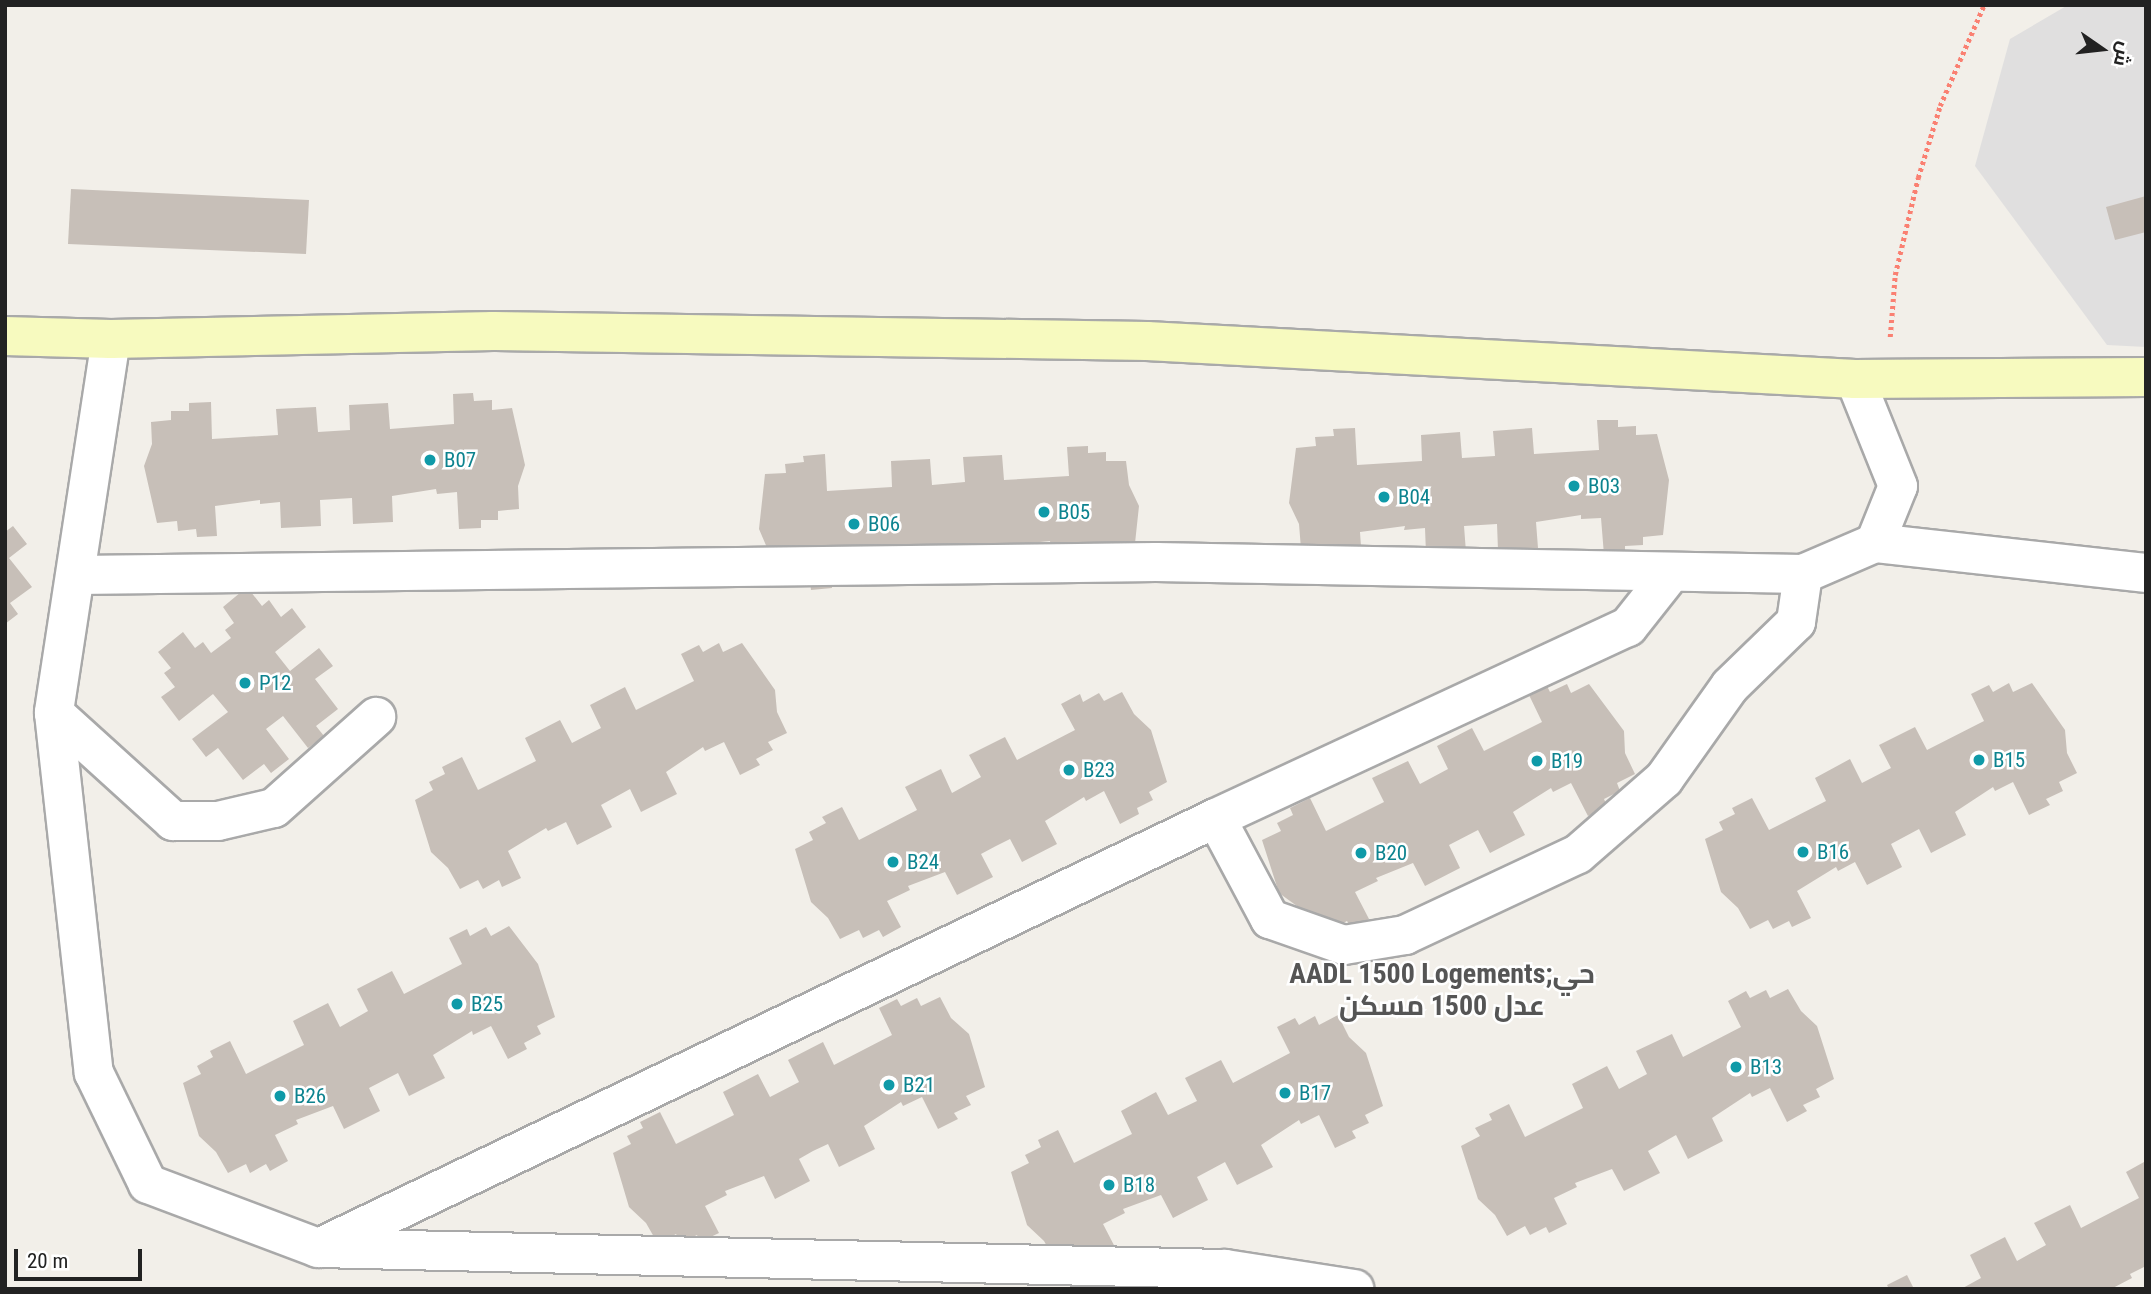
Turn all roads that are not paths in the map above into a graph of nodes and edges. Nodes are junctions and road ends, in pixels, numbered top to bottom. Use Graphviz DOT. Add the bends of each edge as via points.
graph roads {
  1 [pos="5,336"];
  2 [pos="111,339"];
  3 [pos="2146,377"];
  4 [pos="1871,379"];
  5 [pos="1875,543"];
  6 [pos="2146,573"];
  7 [pos="1670,574"];
  8 [pos="1803,574"];
  9 [pos="77,575"];
  10 [pos="54,713"];
  11 [pos="376,717"];
  12 [pos="1216,817"];
  13 [pos="318,1248"];
  14 [pos="1354,1289"];
  1 -- 2 [label="street"];
  2 -- 4 [label="street" via="493,331 1133,341"];
  2 -- 9 [label="street"];
  3 -- 4 [label="street"];
  4 -- 5 [label="street" via="1898,486"];
  5 -- 6 [label="street"];
  5 -- 8 [label="street"];
  7 -- 8 [label="street"];
  7 -- 9 [label="street" via="1156,562"];
  7 -- 12 [label="street" via="1628,626"];
  8 -- 12 [label="street" via="1796,622 1730,686 1664,779 1578,854 1405,934 1344,945 1270,919"];
  9 -- 10 [label="street"];
  10 -- 11 [label="street" via="173,821 218,821 274,808"];
  10 -- 13 [label="street" via="94,1073 148,1184"];
  12 -- 13 [label="street"];
  13 -- 14 [label="street" via="1225,1269"];
}
